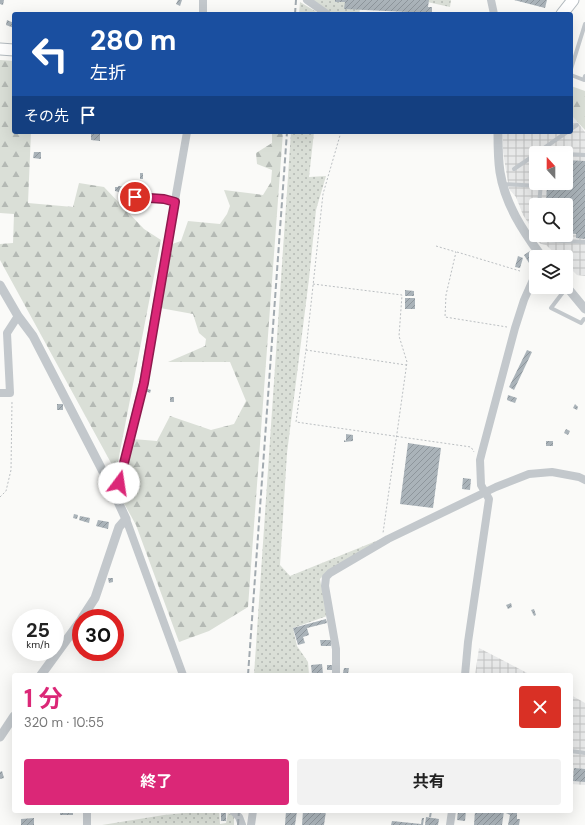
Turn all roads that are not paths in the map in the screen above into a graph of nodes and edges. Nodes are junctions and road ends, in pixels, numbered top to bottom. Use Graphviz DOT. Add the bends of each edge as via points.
graph roads {
  1 [pos="203,0"];
  2 [pos="307,0"];
  3 [pos="491,0"];
  4 [pos="574,0"];
  5 [pos="203,12"];
  6 [pos="324,12"];
  7 [pos="494,12"];
  8 [pos="564,12"];
  9 [pos="585,24"];
  10 [pos="0,49"];
  11 [pos="12,50"];
  12 [pos="573,63"];
  13 [pos="573,76"];
  14 [pos="585,76"];
  15 [pos="577,125"];
  16 [pos="573,128"];
  17 [pos="187,134"];
  18 [pos="498,134"];
  19 [pos="564,134"];
  20 [pos="549,146"];
  21 [pos="573,154"];
  22 [pos="585,155"];
  23 [pos="529,159"];
  24 [pos="514,169"];
  25 [pos="502,184"];
  26 [pos="529,185"];
  27 [pos="135,197"];
  28 [pos="175,202"];
  29 [pos="573,241"];
  30 [pos="585,242"];
  31 [pos="537,250"];
  32 [pos="0,285"];
  33 [pos="529,289"];
  34 [pos="561,294"];
  35 [pos="573,294"];
  36 [pos="585,309"];
  37 [pos="18,316"];
  38 [pos="584,319"];
  39 [pos="0,393"];
  40 [pos="585,480"];
  41 [pos="485,492"];
  42 [pos="114,493"];
  43 [pos="126,519"];
  44 [pos="88,609"];
  45 [pos="72,633"];
  46 [pos="42,673"];
  47 [pos="182,673"];
  48 [pos="336,673"];
  49 [pos="465,673"];
  50 [pos="12,719"];
  51 [pos="0,737"];
  52 [pos="573,751"];
  53 [pos="585,753"];
  54 [pos="87,813"];
  55 [pos="235,813"];
  56 [pos="252,813"];
  57 [pos="452,813"];
  58 [pos="83,825"];
  59 [pos="87,825"];
  60 [pos="242,825"];
  61 [pos="252,825"];
  62 [pos="450,825"];
  1 -- 5 [label="street"];
  2 -- 6 [label="street"];
  3 -- 7 [label="street"];
  4 -- 8 [label="main road"];
  9 -- 12 [label="lane"];
  10 -- 11 [label="main road"];
  13 -- 14 [label="lane" via="584,80"];
  15 -- 16 [label="lane"];
  17 -- 28 [label="street"];
  18 -- 25 [label="street"];
  19 -- 20 [label="lane"];
  21 -- 22 [label="lane"];
  23 -- 24 [label="lane"];
  25 -- 26 [label="lane"];
  25 -- 31 [label="street" via="518,221"];
  27 -- 28 [label="lane"];
  28 -- 42 [label="street" via="144,383 119,483"];
  29 -- 30 [label="lane"];
  32 -- 37 [label="street"];
  33 -- 41 [label="street" via="515,328 480,460 481,485"];
  34 -- 38 [label="lane" via="552,308 581,323"];
  35 -- 36 [label="street"];
  37 -- 39 [label="street" via="7,333 10,393"];
  37 -- 42 [label="street" via="33,336"];
  40 -- 41 [label="street" via="552,472 529,474"];
  41 -- 48 [label="street" via="388,539 326,577 325,586 336,649"];
  41 -- 49 [label="street" via="489,499"];
  42 -- 43 [label="street"];
  43 -- 44 [label="street" via="119,527"];
  43 -- 47 [label="street"];
  45 -- 46 [label="street"];
  50 -- 51 [label="street"];
  52 -- 53 [label="lane"];
  54 -- 59 [label="street"];
  55 -- 60 [label="street"];
  56 -- 61 [label="street"];
  57 -- 62 [label="street"];
  58 -- 59 [label="lane"];
}
